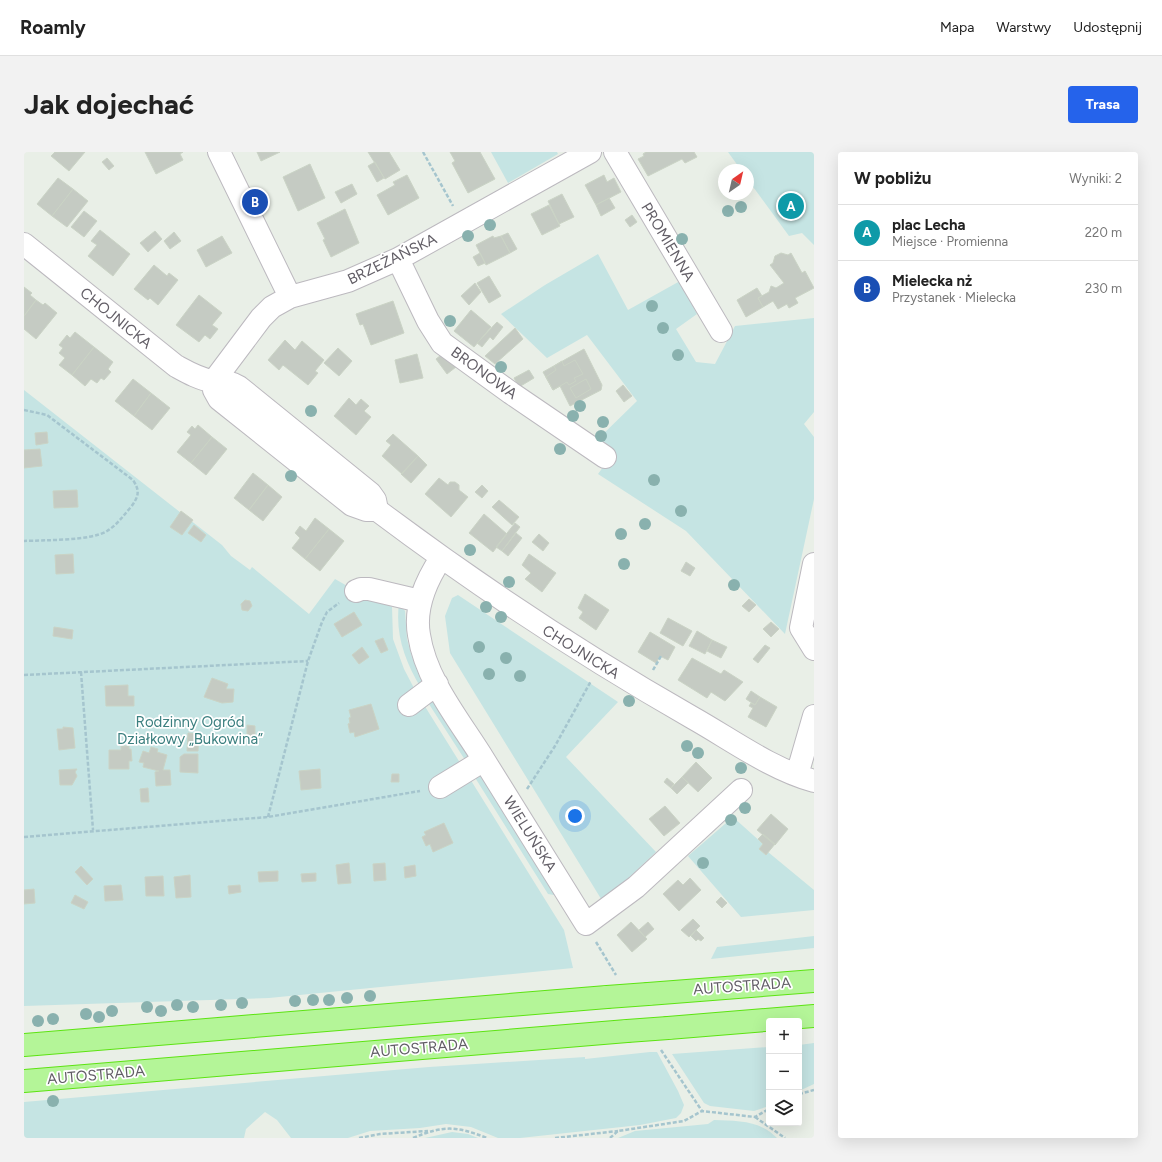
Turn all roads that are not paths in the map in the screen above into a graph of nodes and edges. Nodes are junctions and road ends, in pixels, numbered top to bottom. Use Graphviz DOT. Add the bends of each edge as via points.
graph roads {
  1 [pos="219,152"];
  2 [pos="615,152"];
  3 [pos="582,154"];
  4 [pos="24,244"];
  5 [pos="398,259"];
  6 [pos="290,297"];
  7 [pos="722,331"];
  8 [pos="213,382"];
  9 [pos="605,457"];
  10 [pos="441,558"];
  11 [pos="814,564"];
  12 [pos="356,592"];
  13 [pos="420,601"];
  14 [pos="814,649"];
  15 [pos="437,684"];
  16 [pos="409,705"];
  17 [pos="814,716"];
  18 [pos="484,760"];
  19 [pos="806,778"];
  20 [pos="440,787"];
  21 [pos="741,790"];
  22 [pos="814,981"];
  23 [pos="814,1016"];
  24 [pos="24,1045"];
  25 [pos="24,1081"];
  1 -- 6 [label="street"];
  2 -- 7 [label="street, PROMIENNA"];
  3 -- 5 [label="street, BRZEŻAŃSKA"];
  4 -- 8 [label="street, CHOJNICKA" via="176,366"];
  5 -- 6 [label="street, BRZEŻAŃSKA" via="348,281"];
  5 -- 9 [label="street, BRONOWA" via="428,321 442,343"];
  6 -- 8 [label="street, BRZEŻAŃSKA" via="272,307 261,318"];
  8 -- 10 [label="street, CHOJNICKA" via="219,399 352,505 366,510 377,510"];
  10 -- 13 [label="street, WIELUŃSKA"];
  10 -- 19 [label="street, CHOJNICKA" via="597,662 769,761"];
  11 -- 14 [label="street" via="801,628"];
  12 -- 13 [label="street" via="369,589"];
  13 -- 15 [label="street, WIELUŃSKA" via="417,624 420,644"];
  15 -- 16 [label="street"];
  15 -- 18 [label="street, WIELUŃSKA"];
  17 -- 19 [label="street, CHOJNICKA"];
  18 -- 20 [label="street"];
  18 -- 21 [label="street, WIELUŃSKA" via="586,924 636,887"];
  22 -- 24 [label="highway, AUTOSTRADA, bridge"];
  23 -- 25 [label="highway, AUTOSTRADA, bridge"];
}
